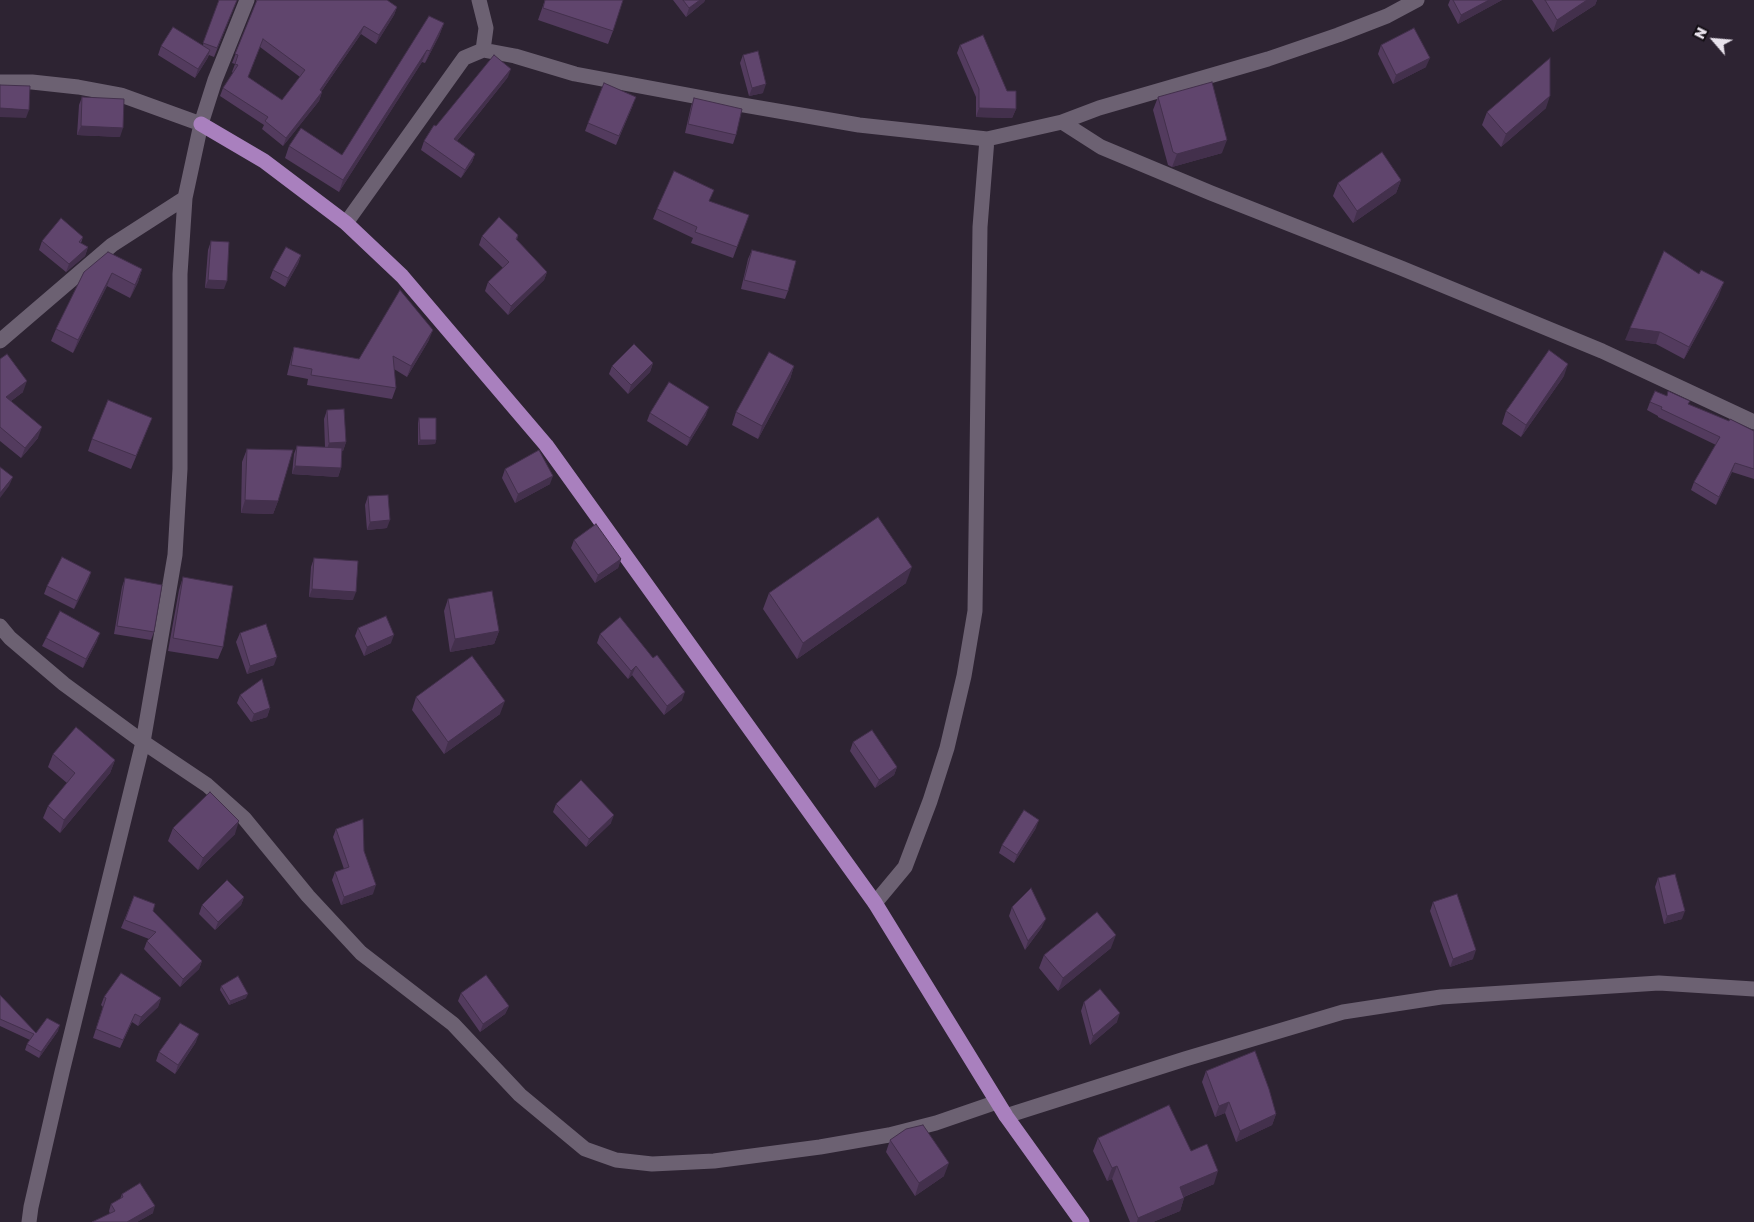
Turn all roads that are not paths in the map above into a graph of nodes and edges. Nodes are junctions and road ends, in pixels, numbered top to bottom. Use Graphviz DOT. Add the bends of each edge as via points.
graph roads {
  1 [pos="247,0"];
  2 [pos="479,0"];
  3 [pos="1417,0"];
  4 [pos="483,50"];
  5 [pos="0,82"];
  6 [pos="1062,122"];
  7 [pos="201,124"];
  8 [pos="987,139"];
  9 [pos="185,198"];
  10 [pos="346,224"];
  11 [pos="0,341"];
  12 [pos="1754,422"];
  13 [pos="0,626"];
  14 [pos="143,742"];
  15 [pos="876,903"];
  16 [pos="1754,989"];
  17 [pos="997,1102"];
  18 [pos="1006,1116"];
  19 [pos="29,1222"];
  20 [pos="1082,1222"];
  1 -- 7 [label="street"];
  2 -- 4 [label="street" via="486,28"];
  3 -- 6 [label="street" via="1387,16 1268,59 1099,108"];
  4 -- 8 [label="street" via="575,74 720,102 859,125"];
  4 -- 10 [label="street" via="464,58"];
  5 -- 7 [label="street" via="32,82 121,95"];
  6 -- 8 [label="street"];
  6 -- 12 [label="street" via="1101,146 1602,351"];
  7 -- 9 [label="street"];
  7 -- 10 [label="main road" via="264,161"];
  8 -- 15 [label="street" via="980,227 975,611 960,694 930,801 905,868"];
  9 -- 11 [label="street" via="112,245"];
  9 -- 14 [label="street" via="180,274 180,469 175,555"];
  10 -- 15 [label="main road" via="402,276 546,445"];
  13 -- 14 [label="street" via="64,684"];
  14 -- 17 [label="street" via="207,785 244,818 308,896 362,953 453,1024 520,1095 584,1149 616,1160 652,1164 714,1161 889,1135"];
  14 -- 19 [label="street" via="62,1072"];
  15 -- 17 [label="main road"];
  16 -- 18 [label="street" via="1659,983 1441,997 1343,1012"];
  17 -- 18 [label="main road"];
  18 -- 20 [label="main road"];
}
